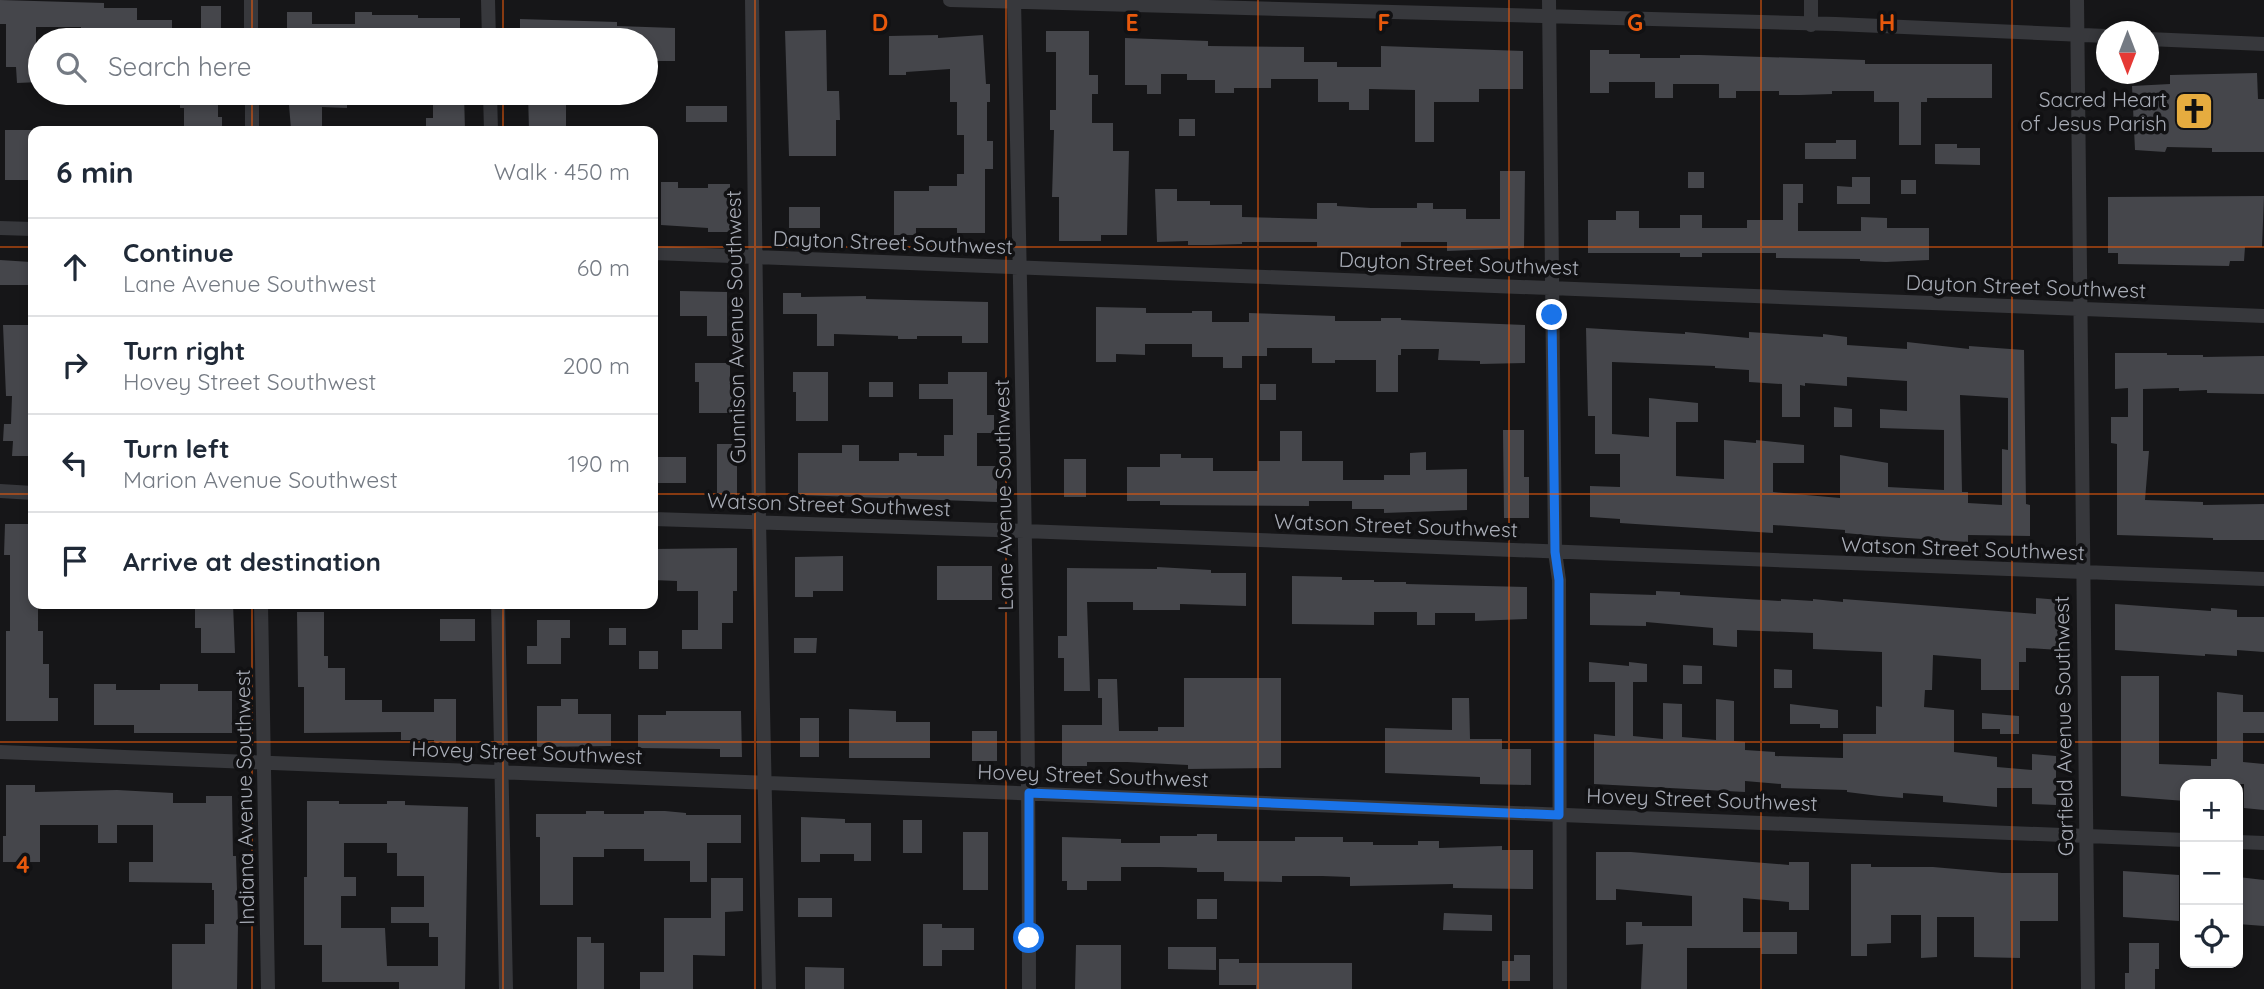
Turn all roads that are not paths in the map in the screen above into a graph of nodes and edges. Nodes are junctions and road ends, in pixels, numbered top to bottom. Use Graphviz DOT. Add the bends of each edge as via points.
graph roads {
  1 [pos="251,0"];
  2 [pos="488,0"];
  3 [pos="752,0"];
  4 [pos="950,0"];
  5 [pos="1549,0"];
  6 [pos="1811,0"];
  7 [pos="2077,0"];
  8 [pos="1014,1"];
  9 [pos="1549,18"];
  10 [pos="1811,25"];
  11 [pos="251,28"];
  12 [pos="489,28"];
  13 [pos="2078,35"];
  14 [pos="2096,36"];
  15 [pos="2159,39"];
  16 [pos="2264,44"];
  17 [pos="252,105"];
  18 [pos="490,105"];
  19 [pos="252,126"];
  20 [pos="491,126"];
  21 [pos="0,228"];
  22 [pos="28,229"];
  23 [pos="658,253"];
  24 [pos="756,257"];
  25 [pos="1021,268"];
  26 [pos="1551,287"];
  27 [pos="2080,309"];
  28 [pos="2264,316"];
  29 [pos="0,491"];
  30 [pos="28,493"];
  31 [pos="658,519"];
  32 [pos="759,521"];
  33 [pos="1024,531"];
  34 [pos="1555,552"];
  35 [pos="2082,574"];
  36 [pos="2264,579"];
  37 [pos="261,609"];
  38 [pos="498,609"];
  39 [pos="0,752"];
  40 [pos="265,763"];
  41 [pos="501,772"];
  42 [pos="766,783"];
  43 [pos="1029,793"];
  44 [pos="1559,815"];
  45 [pos="2085,836"];
  46 [pos="2180,840"];
  47 [pos="2243,842"];
  48 [pos="2264,843"];
  49 [pos="268,989"];
  50 [pos="506,989"];
  51 [pos="769,989"];
  52 [pos="1029,989"];
  53 [pos="1560,989"];
  54 [pos="2088,989"];
  1 -- 11 [label="street"];
  2 -- 12 [label="street"];
  3 -- 24 [label="street, Gunnison Avenue Southwest"];
  4 -- 8 [label="street"];
  5 -- 9 [label="street"];
  6 -- 10 [label="street"];
  7 -- 13 [label="street, Garfield Avenue Southwest"];
  8 -- 9 [label="street"];
  8 -- 25 [label="street, Lane Avenue Southwest"];
  9 -- 10 [label="street"];
  9 -- 26 [label="street"];
  10 -- 13 [label="street"];
  13 -- 14 [label="street"];
  13 -- 27 [label="street, Garfield Avenue Southwest"];
  15 -- 16 [label="street"];
  17 -- 19 [label="street"];
  18 -- 20 [label="street"];
  21 -- 22 [label="street"];
  23 -- 24 [label="street, Dayton Street Southwest"];
  24 -- 25 [label="street, Dayton Street Southwest"];
  24 -- 32 [label="street, Gunnison Avenue Southwest"];
  25 -- 26 [label="street, Dayton Street Southwest"];
  25 -- 33 [label="street, Lane Avenue Southwest"];
  26 -- 27 [label="street, Dayton Street Southwest"];
  26 -- 34 [label="street"];
  27 -- 28 [label="street, Dayton Street Southwest"];
  27 -- 35 [label="street, Garfield Avenue Southwest"];
  29 -- 30 [label="street"];
  31 -- 32 [label="street, Watson Street Southwest"];
  32 -- 33 [label="street, Watson Street Southwest"];
  32 -- 42 [label="street, Gunnison Avenue Southwest"];
  33 -- 34 [label="street, Watson Street Southwest"];
  33 -- 43 [label="street, Lane Avenue Southwest"];
  34 -- 35 [label="street, Watson Street Southwest"];
  34 -- 44 [label="street" via="1559,580"];
  35 -- 36 [label="street, Watson Street Southwest"];
  35 -- 45 [label="street, Garfield Avenue Southwest"];
  37 -- 40 [label="street, Indiana Avenue Southwest"];
  38 -- 41 [label="street"];
  39 -- 40 [label="street, Hovey Street Southwest"];
  40 -- 41 [label="street, Hovey Street Southwest"];
  40 -- 49 [label="street, Indiana Avenue Southwest"];
  41 -- 42 [label="street, Hovey Street Southwest"];
  41 -- 50 [label="street"];
  42 -- 43 [label="street, Hovey Street Southwest"];
  42 -- 51 [label="street, Gunnison Avenue Southwest"];
  43 -- 44 [label="street, Hovey Street Southwest"];
  43 -- 52 [label="street, Lane Avenue Southwest"];
  44 -- 45 [label="street, Hovey Street Southwest"];
  44 -- 53 [label="street"];
  45 -- 46 [label="street, Hovey Street Southwest"];
  45 -- 54 [label="street, Garfield Avenue Southwest"];
  47 -- 48 [label="street"];
}
